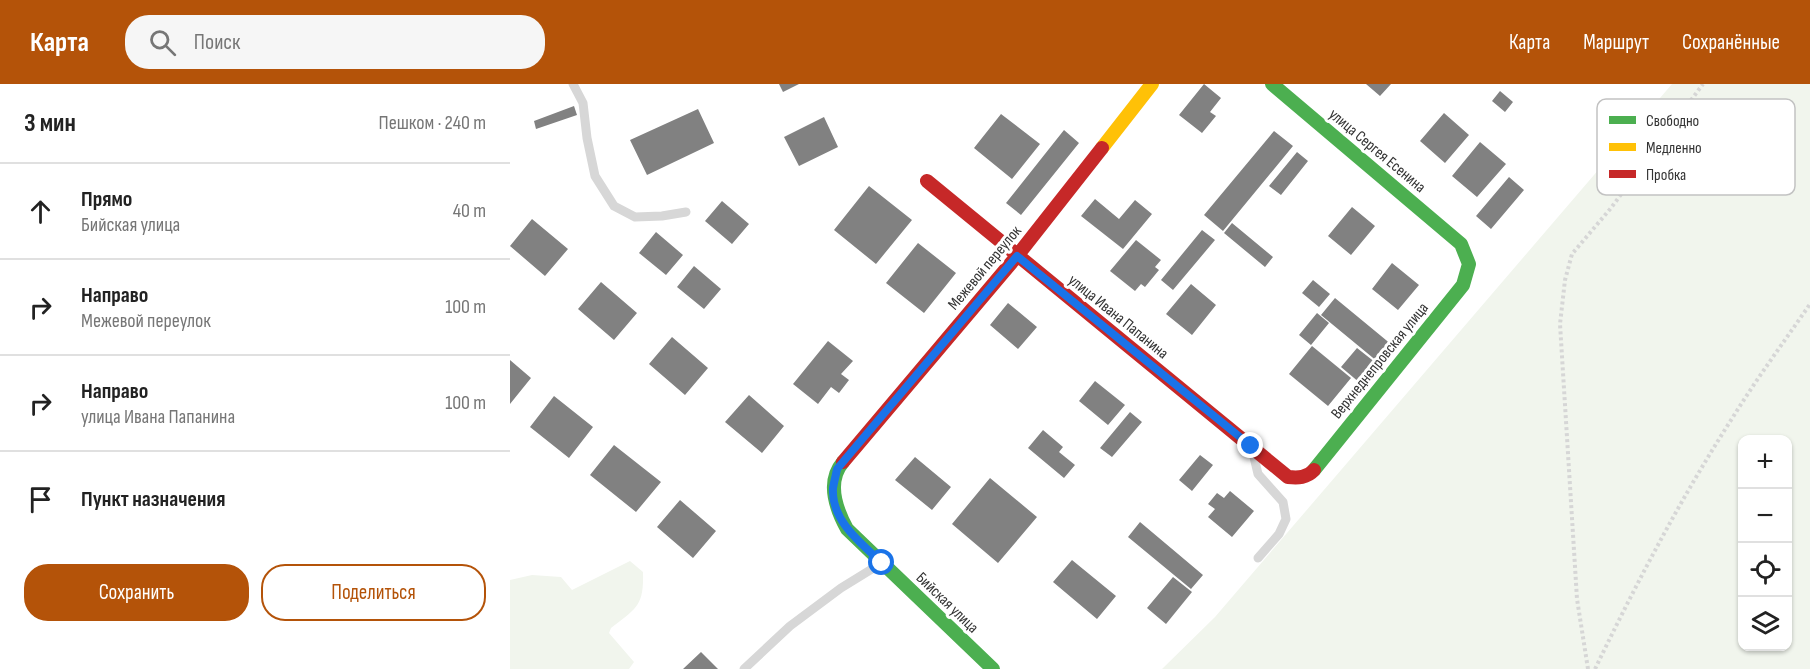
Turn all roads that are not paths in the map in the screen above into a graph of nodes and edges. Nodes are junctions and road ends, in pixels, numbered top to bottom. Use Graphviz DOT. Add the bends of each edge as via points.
graph roads {
  1 [pos="573,84"];
  2 [pos="1152,84"];
  3 [pos="1272,84"];
  4 [pos="927,182"];
  5 [pos="686,212"];
  6 [pos="1461,244"];
  7 [pos="1017,256"];
  8 [pos="1251,446"];
  9 [pos="837,469"];
  10 [pos="1288,477"];
  11 [pos="1258,558"];
  12 [pos="882,563"];
  13 [pos="744,669"];
  14 [pos="993,669"];
  1 -- 5 [label="lane" via="583,103 595,176 614,206 635,217"];
  2 -- 7 [label="street, Межевой переулок"];
  3 -- 6 [label="street, улица Сергея Есенина"];
  4 -- 7 [label="street, улица Ивана Папанина"];
  6 -- 10 [label="street, Верхнеднепровская улица" via="1469,264 1463,285 1311,473 1300,478"];
  7 -- 8 [label="street, улица Ивана Папанина"];
  7 -- 9 [label="street, Межевой переулок"];
  8 -- 10 [label="street, улица Ивана Папанина"];
  8 -- 11 [label="lane" via="1258,474 1283,502 1286,519 1279,534"];
  9 -- 12 [label="street, Бийская улица" via="833,489 836,510 847,529"];
  12 -- 13 [label="lane" via="840,588 790,626"];
  12 -- 14 [label="street, Бийская улица"];
}
